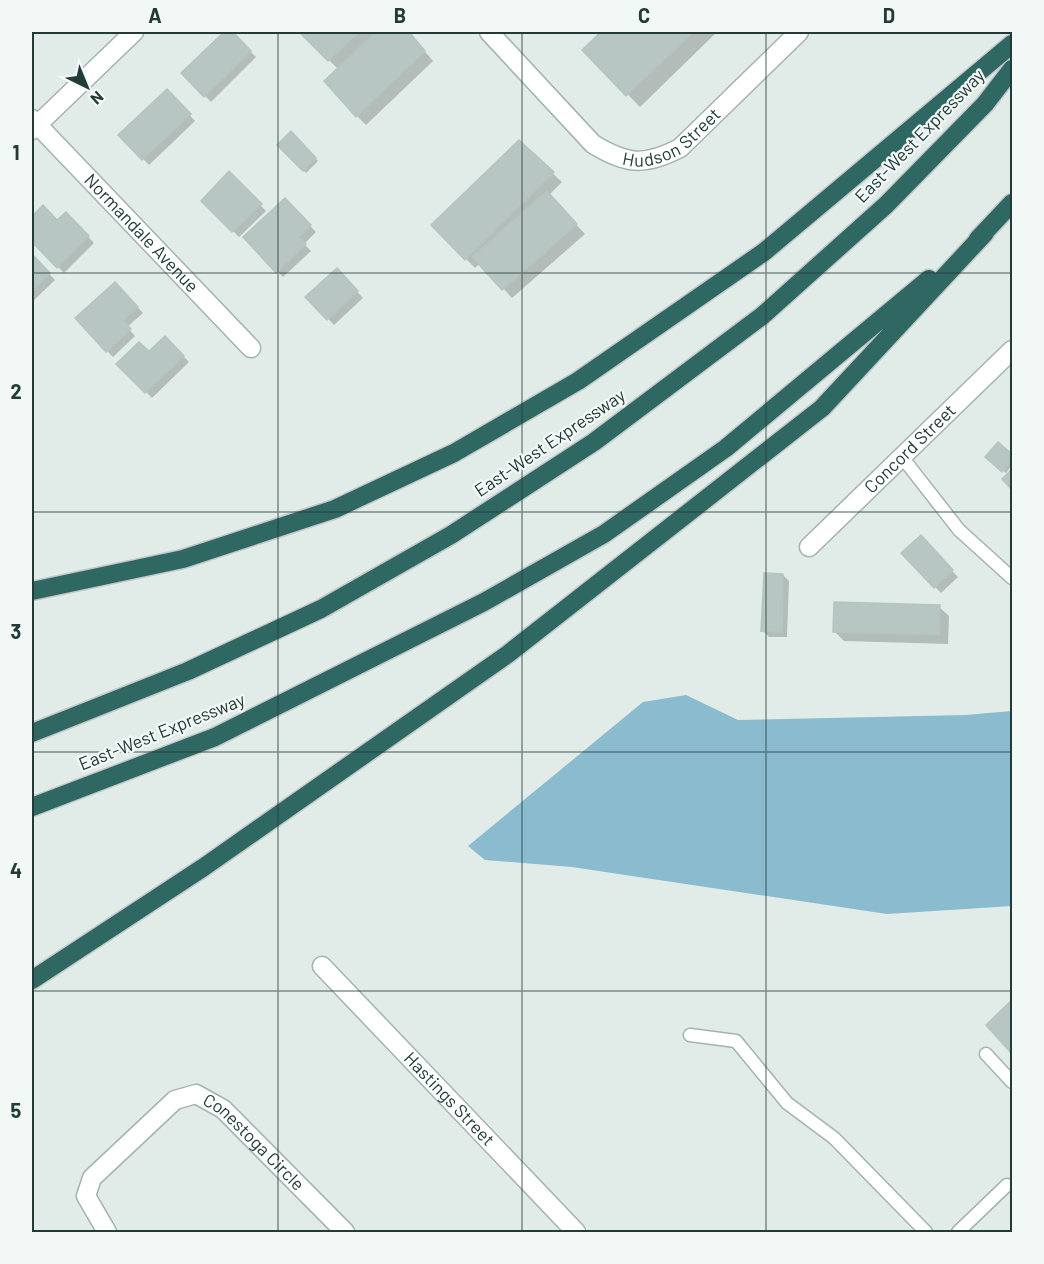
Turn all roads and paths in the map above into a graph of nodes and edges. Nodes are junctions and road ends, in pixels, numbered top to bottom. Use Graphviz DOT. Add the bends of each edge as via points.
graph roads {
  1 [pos="134,32"];
  2 [pos="489,32"];
  3 [pos="799,32"];
  4 [pos="1012,44"];
  5 [pos="1012,69"];
  6 [pos="33,125"];
  7 [pos="1012,203"];
  8 [pos="985,233"];
  9 [pos="251,348"];
  10 [pos="1012,350"];
  11 [pos="902,457"];
  12 [pos="810,547"];
  13 [pos="1012,578"];
  14 [pos="32,591"];
  15 [pos="32,733"];
  16 [pos="32,807"];
  17 [pos="322,966"];
  18 [pos="32,980"];
  19 [pos="690,1035"];
  20 [pos="986,1054"];
  21 [pos="1012,1082"];
  22 [pos="1007,1185"];
  23 [pos="107,1233"];
  24 [pos="345,1233"];
  25 [pos="576,1233"];
  26 [pos="926,1233"];
  27 [pos="958,1233"];
  1 -- 6 [label="street"];
  2 -- 3 [label="street, Hudson Street" via="593,144 612,156 635,162 658,160 680,148"];
  4 -- 14 [label="highway" via="764,252 578,381 453,453 324,513 183,559"];
  5 -- 15 [label="highway, East-West Expressway" via="985,104 886,205 762,316 594,442 452,535 321,609 188,671"];
  6 -- 9 [label="street, Normandale Avenue"];
  7 -- 8 [label="highway, East-West Expressway"];
  8 -- 16 [label="highway, East-West Expressway" via="726,448 604,534 484,602 215,737"];
  8 -- 18 [label="highway" via="822,408 508,654 204,867"];
  10 -- 11 [label="street, Concord Street"];
  11 -- 12 [label="street, Concord Street"];
  11 -- 13 [label="lane" via="959,530"];
  17 -- 25 [label="street, Hastings Street"];
  19 -- 26 [label="lane" via="736,1041 787,1103 834,1138"];
  20 -- 21 [label="lane"];
  22 -- 27 [label="lane"];
  23 -- 24 [label="street, Conestoga Circle" via="86,1196 92,1178 175,1100 196,1094 223,1108"];
}
